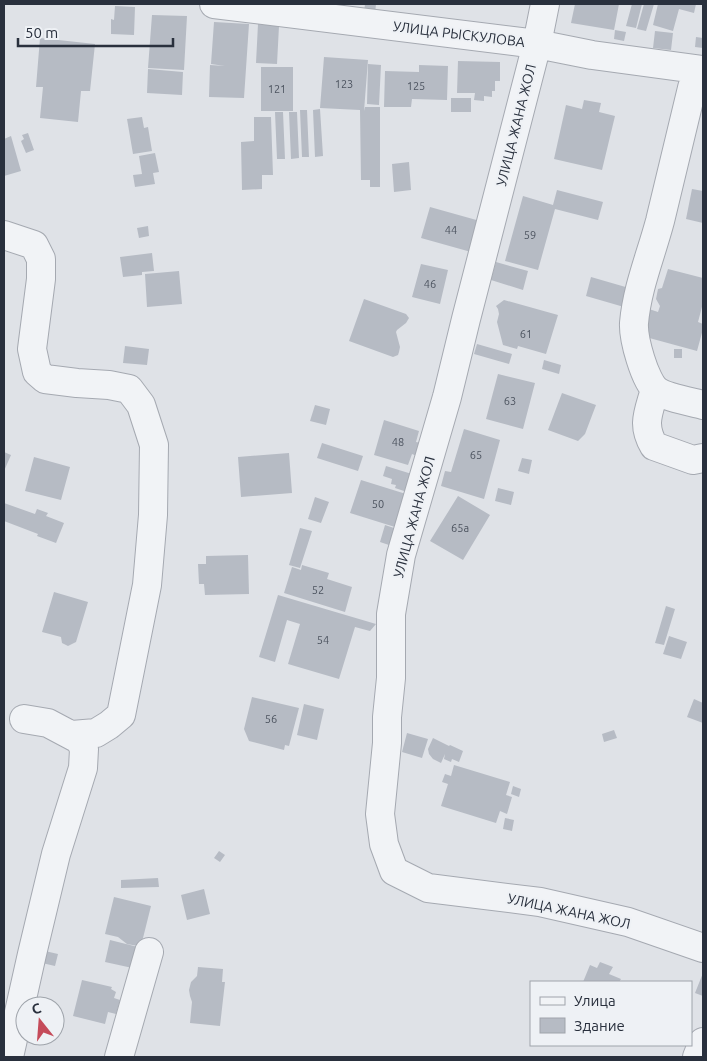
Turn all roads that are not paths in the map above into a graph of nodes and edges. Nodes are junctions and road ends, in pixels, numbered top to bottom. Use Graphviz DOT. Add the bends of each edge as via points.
graph roads {
  1 [pos="214,4"];
  2 [pos="545,4"];
  3 [pos="261,7"];
  4 [pos="537,44"];
  5 [pos="700,70"];
  6 [pos="4,234"];
  7 [pos="654,389"];
  8 [pos="703,404"];
  9 [pos="703,458"];
  10 [pos="24,719"];
  11 [pos="72,735"];
  12 [pos="703,948"];
  13 [pos="149,952"];
  14 [pos="703,1042"];
  15 [pos="9,1057"];
  16 [pos="119,1057"];
  17 [pos="697,1057"];
  1 -- 3 [label="street, УЛИЦА РЫСКУЛОВА"];
  2 -- 4 [label="street, УЛИЦА ЖАНА ЖОЛ"];
  3 -- 4 [label="street, УЛИЦА РЫСКУЛОВА"];
  4 -- 5 [label="street, УЛИЦА РЫСКУЛОВА"];
  4 -- 12 [label="street, УЛИЦА ЖАНА ЖОЛ" via="447,397 401,555 391,614 391,678 380,814 384,844 394,871 428,888 540,902 628,922"];
  5 -- 7 [label="street" via="638,295 634,325 638,353"];
  6 -- 11 [label="street" via="34,245 40,259 41,278 32,349 37,372 45,379 129,389 141,405 154,445 153,515 147,584 121,715 96,733"];
  7 -- 8 [label="street" via="661,394"];
  7 -- 9 [label="street" via="646,427 654,446 693,460"];
  10 -- 11 [label="street" via="48,723"];
  11 -- 15 [label="street" via="80,740 84,749 83,768 56,854"];
  13 -- 16 [label="street"];
  14 -- 17 [label="street"];
}
